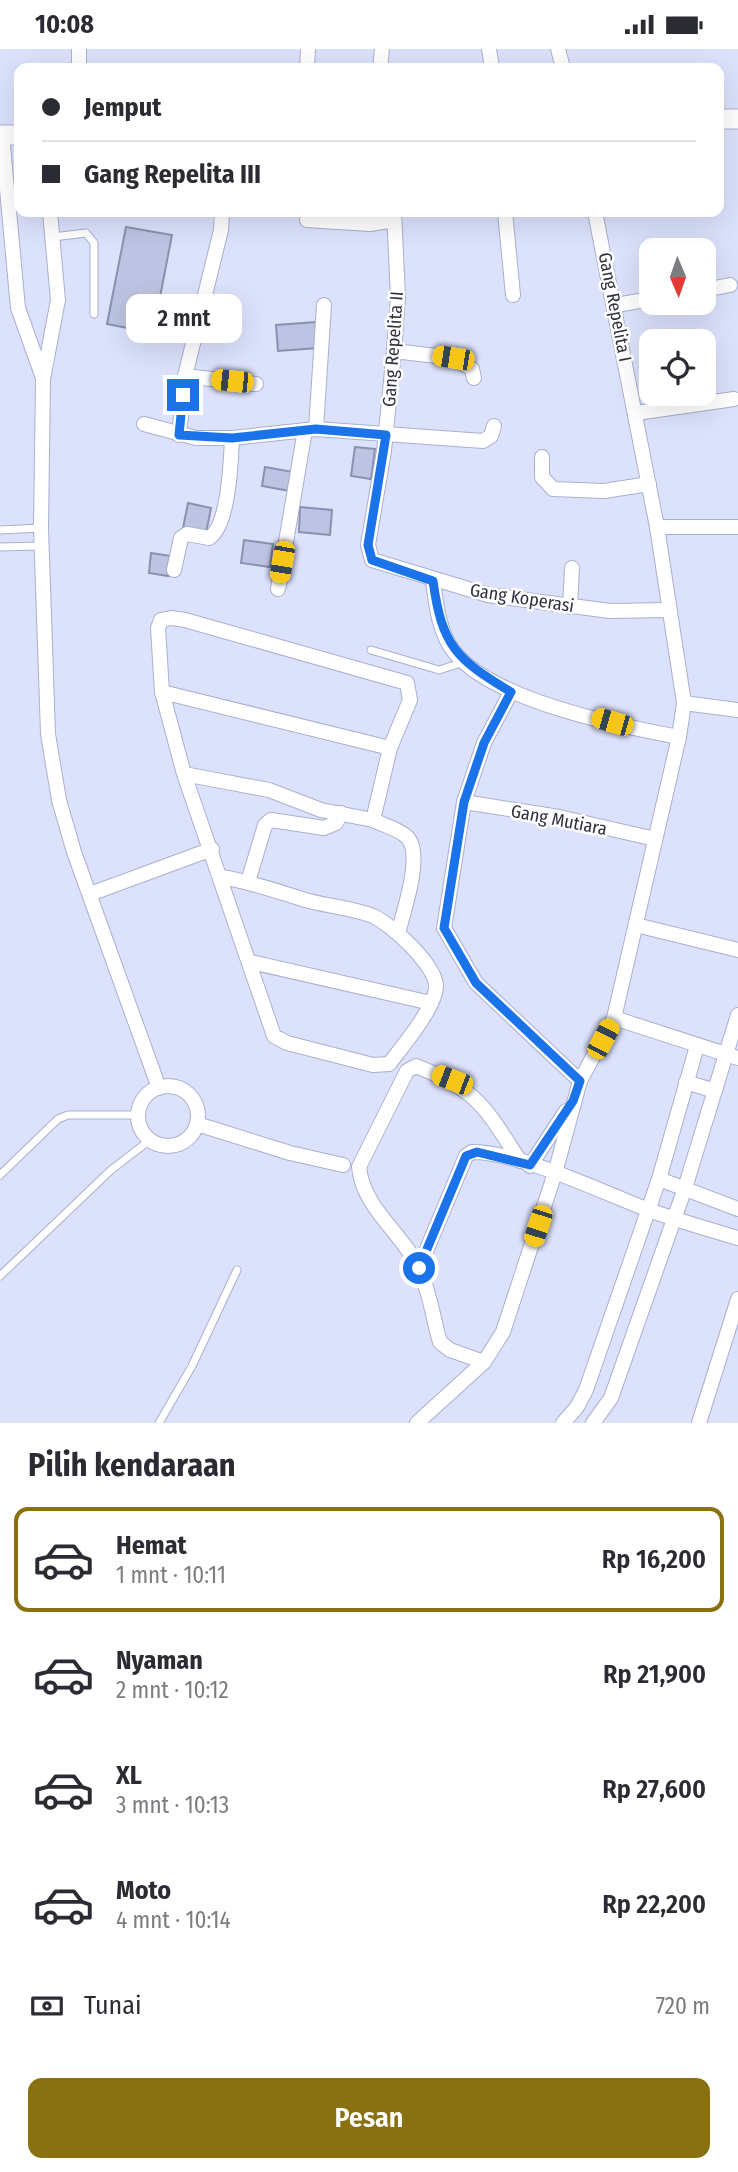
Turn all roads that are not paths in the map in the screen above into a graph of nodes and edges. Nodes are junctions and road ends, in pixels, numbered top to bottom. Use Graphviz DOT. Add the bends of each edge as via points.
graph roads {
  1 [pos="7,135"];
  2 [pos="50,217"];
  3 [pos="222,217"];
  4 [pos="391,217"];
  5 [pos="394,217"];
  6 [pos="506,217"];
  7 [pos="596,217"];
  8 [pos="307,220"];
  9 [pos="52,237"];
  10 [pos="730,285"];
  11 [pos="716,288"];
  12 [pos="513,295"];
  13 [pos="639,301"];
  14 [pos="324,305"];
  15 [pos="616,305"];
  16 [pos="93,314"];
  17 [pos="394,351"];
  18 [pos="185,376"];
  19 [pos="474,378"];
  20 [pos="43,379"];
  21 [pos="256,384"];
  22 [pos="734,399"];
  23 [pos="636,413"];
  24 [pos="144,424"];
  25 [pos="494,426"];
  26 [pos="311,429"];
  27 [pos="179,435"];
  28 [pos="386,435"];
  29 [pos="232,438"];
  30 [pos="542,457"];
  31 [pos="649,484"];
  32 [pos="657,527"];
  33 [pos="738,527"];
  34 [pos="41,528"];
  35 [pos="0,530"];
  36 [pos="42,546"];
  37 [pos="0,547"];
  38 [pos="379,565"];
  39 [pos="572,568"];
  40 [pos="174,570"];
  41 [pos="433,581"];
  42 [pos="278,589"];
  43 [pos="570,607"];
  44 [pos="668,610"];
  45 [pos="371,650"];
  46 [pos="465,661"];
  47 [pos="162,692"];
  48 [pos="511,692"];
  49 [pos="684,703"];
  50 [pos="738,710"];
  51 [pos="679,737"];
  52 [pos="390,748"];
  53 [pos="184,774"];
  54 [pos="464,802"];
  55 [pos="341,813"];
  56 [pos="373,820"];
  57 [pos="655,839"];
  58 [pos="212,849"];
  59 [pos="222,877"];
  60 [pos="248,881"];
  61 [pos="90,894"];
  62 [pos="636,925"];
  63 [pos="398,933"];
  64 [pos="738,950"];
  65 [pos="251,962"];
  66 [pos="431,1003"];
  67 [pos="738,1015"];
  68 [pos="614,1018"];
  69 [pos="697,1046"];
  70 [pos="732,1057"];
  71 [pos="580,1081"];
  72 [pos="686,1082"];
  73 [pos="159,1088"];
  74 [pos="715,1091"];
  75 [pos="573,1101"];
  76 [pos="138,1115"];
  77 [pos="197,1124"];
  78 [pos="150,1140"];
  79 [pos="525,1163"];
  80 [pos="343,1165"];
  81 [pos="555,1173"];
  82 [pos="0,1175"];
  83 [pos="659,1179"];
  84 [pos="685,1188"];
  85 [pos="647,1209"];
  86 [pos="738,1209"];
  87 [pos="673,1219"];
  88 [pos="738,1238"];
  89 [pos="419,1268"];
  90 [pos="237,1270"];
  91 [pos="0,1276"];
  92 [pos="738,1299"];
  93 [pos="484,1362"];
  94 [pos="577,1407"];
  95 [pos="595,1421"];
  96 [pos="159,1423"];
  97 [pos="417,1423"];
  98 [pos="563,1423"];
  99 [pos="699,1423"];
  1 -- 20 [label="street" via="18,308"];
  2 -- 9 [label="street"];
  3 -- 18 [label="street"];
  4 -- 8 [label="street" via="370,224"];
  5 -- 17 [label="street, Gang Repelita II" via="398,297"];
  6 -- 12 [label="street"];
  7 -- 15 [label="street, Gang Repelita I"];
  9 -- 16 [label="lane" via="91,236"];
  9 -- 20 [label="street" via="58,300"];
  10 -- 11 [label="street"];
  13 -- 15 [label="street"];
  14 -- 26 [label="street"];
  15 -- 23 [label="street, Gang Repelita I"];
  17 -- 19 [label="street" via="463,361"];
  17 -- 28 [label="street, Gang Repelita II"];
  18 -- 21 [label="street"];
  18 -- 27 [label="street"];
  20 -- 34 [label="street"];
  22 -- 23 [label="street"];
  23 -- 31 [label="street, Gang Repelita I"];
  24 -- 27 [label="street"];
  25 -- 28 [label="street" via="483,441"];
  26 -- 28 [label="street"];
  26 -- 29 [label="street"];
  26 -- 42 [label="street"];
  27 -- 29 [label="street"];
  28 -- 38 [label="street, Gang Repelita II" via="368,545 372,560"];
  29 -- 40 [label="street" via="230,477 218,530 209,538 187,534 181,538"];
  30 -- 31 [label="street" via="542,477 553,489 604,491"];
  31 -- 32 [label="street, Gang Repelita I"];
  32 -- 33 [label="street"];
  32 -- 44 [label="street, Gang Repelita I"];
  34 -- 35 [label="lane"];
  34 -- 36 [label="street"];
  36 -- 37 [label="lane"];
  36 -- 61 [label="street" via="48,734 59,800"];
  38 -- 41 [label="street, Gang Koperasi"];
  39 -- 43 [label="street"];
  41 -- 43 [label="street, Gang Koperasi" via="488,596"];
  41 -- 46 [label="street" via="437,613 454,652"];
  43 -- 44 [label="street, Gang Koperasi"];
  44 -- 49 [label="street, Gang Repelita I"];
  45 -- 46 [label="lane" via="439,670"];
  46 -- 48 [label="street"];
  47 -- 52 [label="street"];
  47 -- 52 [label="street" via="158,628 161,620 185,620 407,683 410,700"];
  47 -- 53 [label="street"];
  48 -- 51 [label="street" via="638,730"];
  48 -- 54 [label="street" via="484,743"];
  49 -- 50 [label="street"];
  49 -- 51 [label="street, Gang Repelita I"];
  51 -- 57 [label="street, Gang Repelita I"];
  52 -- 56 [label="street"];
  53 -- 55 [label="street" via="269,790"];
  53 -- 58 [label="street"];
  54 -- 57 [label="street, Gang Mutiara"];
  54 -- 71 [label="street" via="444,919 447,938 476,983"];
  55 -- 56 [label="street"];
  55 -- 60 [label="street" via="336,823 324,828 271,820 265,825"];
  56 -- 63 [label="street" via="407,837 413,848 410,891"];
  57 -- 62 [label="street, Gang Repelita I"];
  58 -- 59 [label="street"];
  58 -- 61 [label="street"];
  59 -- 60 [label="street"];
  59 -- 65 [label="street"];
  60 -- 63 [label="street" via="374,916"];
  61 -- 73 [label="street"];
  62 -- 64 [label="street"];
  62 -- 68 [label="street, Gang Repelita I"];
  63 -- 66 [label="street" via="422,958 436,982"];
  65 -- 66 [label="street"];
  65 -- 66 [label="street" via="274,1036 373,1065 388,1064"];
  67 -- 70 [label="street"];
  68 -- 69 [label="street"];
  68 -- 71 [label="street, Gang Repelita I"];
  69 -- 70 [label="street"];
  69 -- 72 [label="street"];
  70 -- 74 [label="street"];
  71 -- 75 [label="street, Gang Repelita I"];
  72 -- 74 [label="street"];
  72 -- 83 [label="street"];
  73 -- 76 [label="street" via="142,1101"];
  73 -- 77 [label="street" via="173,1087 192,1097 198,1110"];
  74 -- 84 [label="street"];
  75 -- 79 [label="street"];
  75 -- 81 [label="street"];
  76 -- 78 [label="street"];
  76 -- 82 [label="lane" via="58,1119"];
  77 -- 78 [label="street" via="191,1136 178,1144"];
  77 -- 80 [label="street"];
  78 -- 91 [label="lane" via="111,1170"];
  79 -- 81 [label="street"];
  79 -- 89 [label="street" via="477,1152 466,1156"];
  79 -- 89 [label="street" via="481,1102 452,1080 410,1067 359,1167 369,1198"];
  81 -- 85 [label="street"];
  81 -- 93 [label="street" via="503,1332"];
  83 -- 84 [label="street"];
  83 -- 85 [label="street"];
  84 -- 86 [label="street"];
  84 -- 87 [label="street"];
  85 -- 87 [label="street"];
  85 -- 94 [label="street"];
  87 -- 88 [label="street"];
  87 -- 95 [label="street" via="611,1398"];
  89 -- 93 [label="street" via="440,1342"];
  90 -- 96 [label="lane" via="192,1366"];
  92 -- 99 [label="street"];
  93 -- 97 [label="street"];
  94 -- 95 [label="street"];
  94 -- 98 [label="street"];
}
